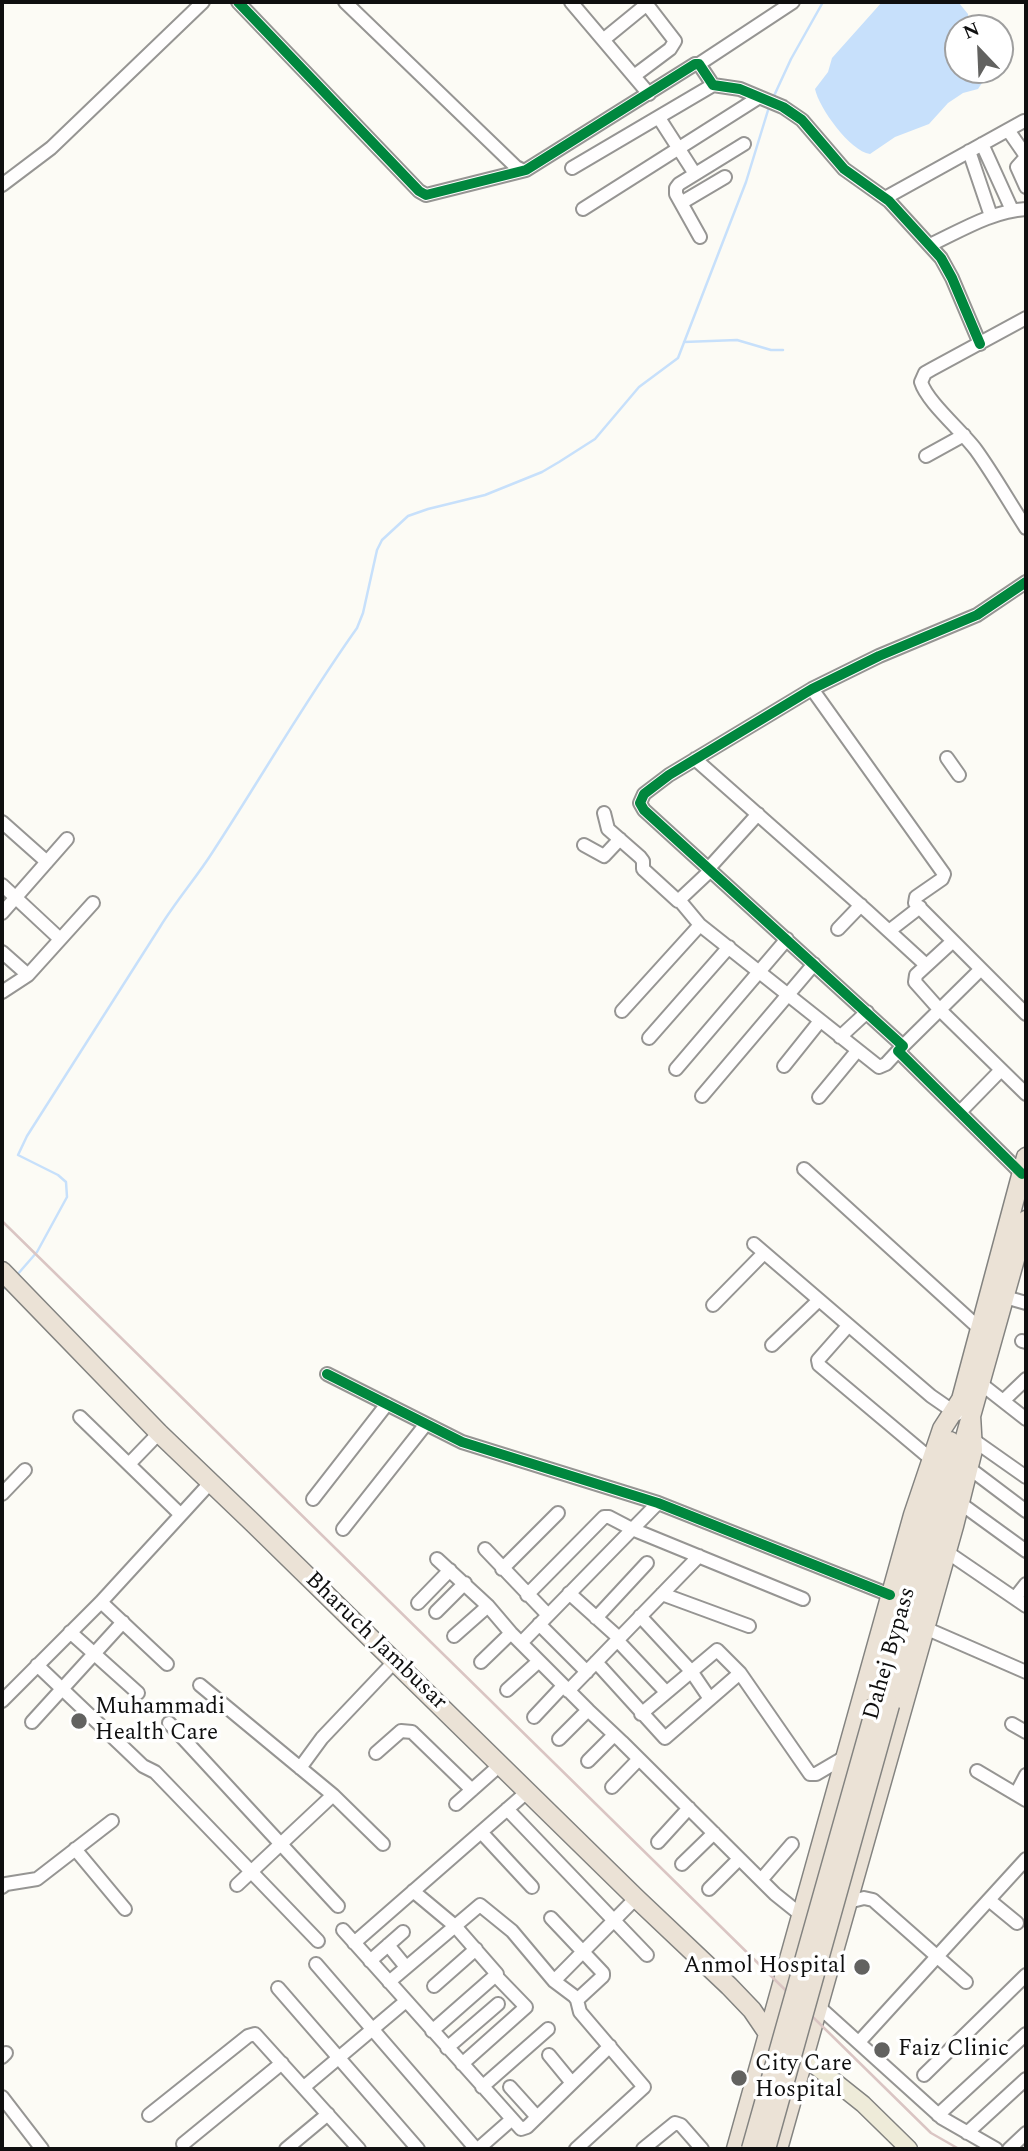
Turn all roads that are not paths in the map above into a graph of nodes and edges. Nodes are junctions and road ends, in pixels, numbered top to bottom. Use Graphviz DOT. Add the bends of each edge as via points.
graph roads {
  1 [pos="203,2"];
  2 [pos="238,2"];
  3 [pos="345,2"];
  4 [pos="571,2"];
  5 [pos="793,2"];
  6 [pos="646,3"];
  7 [pos="603,40"];
  8 [pos="699,64"];
  9 [pos="634,76"];
  10 [pos="713,85"];
  11 [pos="649,94"];
  12 [pos="760,98"];
  13 [pos="659,118"];
  14 [pos="1024,121"];
  15 [pos="1007,130"];
  16 [pos="744,144"];
  17 [pos="982,144"];
  18 [pos="678,149"];
  19 [pos="969,151"];
  20 [pos="1026,157"];
  21 [pos="572,168"];
  22 [pos="523,170"];
  23 [pos="695,174"];
  24 [pos="725,177"];
  25 [pos="2,185"];
  26 [pos="1026,187"];
  27 [pos="885,198"];
  28 [pos="681,203"];
  29 [pos="583,209"];
  30 [pos="1026,209"];
  31 [pos="1012,210"];
  32 [pos="991,216"];
  33 [pos="700,237"];
  34 [pos="930,245"];
  35 [pos="1026,318"];
  36 [pos="980,344"];
  37 [pos="964,435"];
  38 [pos="926,456"];
  39 [pos="1026,528"];
  40 [pos="1026,582"];
  41 [pos="811,690"];
  42 [pos="947,758"];
  43 [pos="695,759"];
  44 [pos="959,775"];
  45 [pos="604,813"];
  46 [pos="758,814"];
  47 [pos="2,822"];
  48 [pos="67,839"];
  49 [pos="620,839"];
  50 [pos="584,845"];
  51 [pos="47,862"];
  52 [pos="710,869"];
  53 [pos="2,885"];
  54 [pos="15,898"];
  55 [pos="680,901"];
  56 [pos="93,903"];
  57 [pos="861,905"];
  58 [pos="919,907"];
  59 [pos="2,913"];
  60 [pos="700,925"];
  61 [pos="838,929"];
  62 [pos="889,931"];
  63 [pos="60,939"];
  64 [pos="787,939"];
  65 [pos="953,941"];
  66 [pos="729,947"];
  67 [pos="2,952"];
  68 [pos="814,964"];
  69 [pos="926,965"];
  70 [pos="981,970"];
  71 [pos="760,972"];
  72 [pos="28,975"];
  73 [pos="2,992"];
  74 [pos="788,995"];
  75 [pos="939,1009"];
  76 [pos="622,1011"];
  77 [pos="867,1013"];
  78 [pos="1026,1014"];
  79 [pos="820,1021"];
  80 [pos="649,1038"];
  81 [pos="840,1038"];
  82 [pos="901,1048"];
  83 [pos="857,1051"];
  84 [pos="784,1066"];
  85 [pos="676,1069"];
  86 [pos="1001,1070"];
  87 [pos="1026,1094"];
  88 [pos="702,1096"];
  89 [pos="819,1097"];
  90 [pos="960,1111"];
  91 [pos="1024,1165"];
  92 [pos="804,1169"];
  93 [pos="1026,1220"];
  94 [pos="754,1244"];
  95 [pos="764,1253"];
  96 [pos="2,1271"];
  97 [pos="1005,1297"];
  98 [pos="819,1300"];
  99 [pos="1026,1303"];
  100 [pos="713,1305"];
  101 [pos="848,1326"];
  102 [pos="980,1329"];
  103 [pos="772,1345"];
  104 [pos="327,1374"];
  105 [pos="1026,1380"];
  106 [pos="966,1401"];
  107 [pos="1003,1401"];
  108 [pos="387,1405"];
  109 [pos="80,1417"];
  110 [pos="1026,1419"];
  111 [pos="426,1424"];
  112 [pos="159,1433"];
  113 [pos="972,1439"];
  114 [pos="932,1460"];
  115 [pos="129,1464"];
  116 [pos="969,1468"];
  117 [pos="25,1470"];
  118 [pos="1026,1477"];
  119 [pos="211,1482"];
  120 [pos="2,1494"];
  121 [pos="313,1499"];
  122 [pos="658,1503"];
  123 [pos="960,1503"];
  124 [pos="1026,1511"];
  125 [pos="558,1513"];
  126 [pos="180,1514"];
  127 [pos="343,1528"];
  128 [pos="632,1529"];
  129 [pos="485,1549"];
  130 [pos="1026,1550"];
  131 [pos="947,1552"];
  132 [pos="699,1556"];
  133 [pos="437,1559"];
  134 [pos="647,1563"];
  135 [pos="502,1569"];
  136 [pos="450,1570"];
  137 [pos="465,1583"];
  138 [pos="1026,1584"];
  139 [pos="569,1593"];
  140 [pos="662,1594"];
  141 [pos="527,1595"];
  142 [pos="890,1595"];
  143 [pos="1015,1598"];
  144 [pos="803,1599"];
  145 [pos="101,1602"];
  146 [pos="418,1603"];
  147 [pos="488,1606"];
  148 [pos="1026,1606"];
  149 [pos="436,1612"];
  150 [pos="640,1616"];
  151 [pos="596,1618"];
  152 [pos="543,1620"];
  153 [pos="123,1622"];
  154 [pos="749,1626"];
  155 [pos="925,1628"];
  156 [pos="70,1632"];
  157 [pos="511,1633"];
  158 [pos="454,1636"];
  159 [pos="618,1639"];
  160 [pos="522,1643"];
  161 [pos="94,1654"];
  162 [pos="395,1661"];
  163 [pos="539,1661"];
  164 [pos="481,1662"];
  165 [pos="167,1664"];
  166 [pos="37,1665"];
  167 [pos="591,1667"];
  168 [pos="691,1671"];
  169 [pos="1026,1672"];
  170 [pos="738,1679"];
  171 [pos="200,1685"];
  172 [pos="62,1688"];
  173 [pos="566,1688"];
  174 [pos="507,1690"];
  175 [pos="666,1692"];
  176 [pos="138,1693"];
  177 [pos="708,1696"];
  178 [pos="2,1701"];
  179 [pos="883,1703"];
  180 [pos="587,1710"];
  181 [pos="641,1714"];
  182 [pos="534,1717"];
  183 [pos="32,1722"];
  184 [pos="169,1723"];
  185 [pos="1012,1724"];
  186 [pos="1026,1732"];
  187 [pos="614,1735"];
  188 [pos="559,1739"];
  189 [pos="376,1754"];
  190 [pos="845,1757"];
  191 [pos="639,1759"];
  192 [pos="588,1761"];
  193 [pos="500,1765"];
  194 [pos="300,1768"];
  195 [pos="977,1770"];
  196 [pos="1026,1775"];
  197 [pos="612,1787"];
  198 [pos="472,1790"];
  199 [pos="528,1791"];
  200 [pos="333,1795"];
  201 [pos="1021,1797"];
  202 [pos="456,1804"];
  203 [pos="689,1808"];
  204 [pos="507,1809"];
  205 [pos="112,1821"];
  206 [pos="481,1832"];
  207 [pos="714,1833"];
  208 [pos="658,1842"];
  209 [pos="281,1843"];
  210 [pos="383,1844"];
  211 [pos="792,1844"];
  212 [pos="75,1850"];
  213 [pos="739,1858"];
  214 [pos="1026,1859"];
  215 [pos="682,1864"];
  216 [pos="251,1872"];
  217 [pos="761,1880"];
  218 [pos="3,1884"];
  219 [pos="237,1885"];
  220 [pos="532,1888"];
  221 [pos="709,1889"];
  222 [pos="413,1891"];
  223 [pos="636,1898"];
  224 [pos="989,1900"];
  225 [pos="848,1902"];
  226 [pos="338,1906"];
  227 [pos="125,1909"];
  228 [pos="800,1914"];
  229 [pos="551,1918"];
  230 [pos="613,1920"];
  231 [pos="1017,1923"];
  232 [pos="455,1926"];
  233 [pos="343,1930"];
  234 [pos="403,1932"];
  235 [pos="318,1941"];
  236 [pos="354,1943"];
  237 [pos="387,1945"];
  238 [pos="476,1949"];
  239 [pos="583,1950"];
  240 [pos="647,1955"];
  241 [pos="937,1956"];
  242 [pos="370,1961"];
  243 [pos="316,1964"];
  244 [pos="406,1967"];
  245 [pos="1026,1975"];
  246 [pos="496,1976"];
  247 [pos="554,1980"];
  248 [pos="389,1982"];
  249 [pos="966,1982"];
  250 [pos="434,1986"];
  251 [pos="278,1988"];
  252 [pos="577,2000"];
  253 [pos="406,2001"];
  254 [pos="498,2004"];
  255 [pos="818,2006"];
  256 [pos="771,2027"];
  257 [pos="548,2029"];
  258 [pos="373,2030"];
  259 [pos="432,2031"];
  260 [pos="1026,2034"];
  261 [pos="859,2042"];
  262 [pos="610,2046"];
  263 [pos="447,2048"];
  264 [pos="549,2055"];
  265 [pos="340,2057"];
  266 [pos="282,2063"];
  267 [pos="803,2063"];
  268 [pos="462,2064"];
  269 [pos="924,2075"];
  270 [pos="1026,2079"];
  271 [pos="572,2083"];
  272 [pos="304,2087"];
  273 [pos="482,2087"];
  274 [pos="510,2087"];
  275 [pos="4,2105"];
  276 [pos="328,2114"];
  277 [pos="149,2115"];
  278 [pos="938,2115"];
  279 [pos="537,2118"];
  280 [pos="511,2120"];
  281 [pos="967,2133"];
  282 [pos="1026,2133"];
  283 [pos="183,2144"];
  284 [pos="584,2146"];
  285 [pos="42,2149"];
  286 [pos="286,2149"];
  287 [pos="358,2149"];
  288 [pos="418,2149"];
  289 [pos="477,2149"];
  290 [pos="643,2149"];
  291 [pos="702,2149"];
  292 [pos="736,2149"];
  293 [pos="751,2149"];
  294 [pos="766,2149"];
  295 [pos="778,2149"];
  296 [pos="894,2149"];
  297 [pos="909,2149"];
  298 [pos="996,2149"];
  299 [pos="1009,2149"];
  1 -- 25 [label="street" via="51,148"];
  2 -- 22 [label="street" via="423,194"];
  3 -- 22 [label="street"];
  4 -- 7 [label="street"];
  5 -- 8 [label="street"];
  6 -- 7 [label="street"];
  6 -- 9 [label="street" via="675,45"];
  7 -- 9 [label="street"];
  8 -- 10 [label="street"];
  8 -- 11 [label="street"];
  9 -- 11 [label="street"];
  10 -- 12 [label="street"];
  10 -- 13 [label="street"];
  11 -- 22 [label="street"];
  12 -- 18 [label="street"];
  12 -- 27 [label="street" via="808,125 844,169"];
  13 -- 18 [label="street"];
  13 -- 21 [label="street"];
  14 -- 15 [label="street"];
  15 -- 17 [label="street"];
  15 -- 20 [label="street"];
  16 -- 23 [label="street"];
  17 -- 19 [label="street"];
  17 -- 31 [label="street"];
  18 -- 23 [label="street"];
  18 -- 29 [label="street"];
  19 -- 27 [label="street"];
  19 -- 32 [label="street"];
  20 -- 26 [label="street" via="1017,167"];
  23 -- 28 [label="street" via="676,188"];
  24 -- 28 [label="street"];
  27 -- 34 [label="street"];
  28 -- 33 [label="street"];
  30 -- 31 [label="street"];
  31 -- 32 [label="street"];
  32 -- 34 [label="street"];
  34 -- 36 [label="street" via="946,266"];
  35 -- 36 [label="street"];
  36 -- 37 [label="street" via="925,373 921,382"];
  37 -- 38 [label="street"];
  37 -- 39 [label="street"];
  40 -- 41 [label="street" via="977,615"];
  41 -- 43 [label="street"];
  41 -- 58 [label="street" via="944,874 915,899"];
  42 -- 44 [label="street"];
  43 -- 46 [label="street"];
  43 -- 52 [label="street" via="644,794 640,803"];
  45 -- 49 [label="street" via="608,829"];
  46 -- 52 [label="street"];
  46 -- 57 [label="street"];
  47 -- 51 [label="street"];
  48 -- 51 [label="street"];
  49 -- 50 [label="street" via="604,856"];
  49 -- 55 [label="street" via="642,859 642,869"];
  51 -- 54 [label="street"];
  52 -- 55 [label="street"];
  52 -- 64 [label="street"];
  53 -- 54 [label="street"];
  54 -- 59 [label="street"];
  54 -- 63 [label="street"];
  55 -- 60 [label="street"];
  56 -- 63 [label="street"];
  57 -- 61 [label="street"];
  57 -- 62 [label="street"];
  58 -- 62 [label="street"];
  58 -- 65 [label="street"];
  60 -- 66 [label="street"];
  60 -- 76 [label="street"];
  62 -- 69 [label="street"];
  63 -- 72 [label="street"];
  64 -- 68 [label="street"];
  64 -- 71 [label="street"];
  65 -- 69 [label="street"];
  65 -- 70 [label="street"];
  66 -- 71 [label="street"];
  66 -- 80 [label="street"];
  67 -- 72 [label="street"];
  68 -- 74 [label="street"];
  68 -- 77 [label="street"];
  69 -- 75 [label="street" via="915,982"];
  70 -- 75 [label="street"];
  70 -- 78 [label="street"];
  71 -- 74 [label="street"];
  71 -- 85 [label="street"];
  72 -- 73 [label="street"];
  74 -- 79 [label="street"];
  74 -- 88 [label="street"];
  75 -- 82 [label="street"];
  75 -- 86 [label="street"];
  77 -- 81 [label="street"];
  77 -- 82 [label="street"];
  79 -- 81 [label="street"];
  79 -- 84 [label="street"];
  81 -- 83 [label="street"];
  82 -- 83 [label="street" via="879,1068"];
  82 -- 90 [label="street"];
  83 -- 89 [label="street"];
  86 -- 87 [label="street"];
  86 -- 90 [label="street"];
  90 -- 91 [label="street"];
  91 -- 102 [label="highway, Dahej Bypass"];
  92 -- 102 [label="street"];
  93 -- 97 [label="highway, Dahej Bypass"];
  94 -- 95 [label="street"];
  95 -- 98 [label="street"];
  95 -- 100 [label="street"];
  96 -- 112 [label="highway, Bharuch Jambusar"];
  97 -- 99 [label="street"];
  97 -- 106 [label="highway, Dahej Bypass"];
  98 -- 101 [label="street"];
  98 -- 103 [label="street"];
  101 -- 106 [label="street" via="931,1396"];
  101 -- 114 [label="street" via="818,1360 819,1365"];
  102 -- 106 [label="highway, Dahej Bypass"];
  104 -- 108 [label="street"];
  105 -- 107 [label="street"];
  106 -- 107 [label="street"];
  106 -- 113 [label="highway"];
  106 -- 114 [label="highway" via="943,1429"];
  106 -- 179 [label="highway, Dahej Bypass"];
  107 -- 110 [label="street"];
  108 -- 111 [label="street"];
  108 -- 121 [label="street"];
  109 -- 115 [label="street"];
  111 -- 122 [label="street" via="462,1442"];
  111 -- 127 [label="street"];
  112 -- 115 [label="street"];
  112 -- 119 [label="highway, Bharuch Jambusar"];
  113 -- 116 [label="highway"];
  113 -- 118 [label="street"];
  114 -- 142 [label="highway"];
  115 -- 126 [label="street"];
  116 -- 123 [label="highway"];
  116 -- 124 [label="street"];
  117 -- 120 [label="street"];
  119 -- 126 [label="street"];
  119 -- 162 [label="highway, Bharuch Jambusar"];
  122 -- 128 [label="street"];
  122 -- 142 [label="street"];
  123 -- 130 [label="street"];
  123 -- 131 [label="highway"];
  125 -- 135 [label="street"];
  126 -- 145 [label="street"];
  128 -- 132 [label="street"];
  128 -- 139 [label="street"];
  128 -- 141 [label="street" via="604,1517"];
  129 -- 135 [label="street"];
  131 -- 143 [label="street"];
  131 -- 155 [label="highway"];
  132 -- 140 [label="street"];
  132 -- 144 [label="street"];
  133 -- 136 [label="street"];
  134 -- 151 [label="street"];
  135 -- 141 [label="street"];
  136 -- 137 [label="street"];
  136 -- 146 [label="street"];
  137 -- 147 [label="street"];
  137 -- 149 [label="street"];
  138 -- 143 [label="street"];
  139 -- 151 [label="street"];
  139 -- 152 [label="street"];
  140 -- 150 [label="street"];
  140 -- 154 [label="street"];
  141 -- 152 [label="street"];
  142 -- 190 [label="highway"];
  143 -- 148 [label="street"];
  145 -- 153 [label="street"];
  145 -- 156 [label="street"];
  147 -- 157 [label="street"];
  147 -- 158 [label="street"];
  150 -- 159 [label="street"];
  150 -- 168 [label="street"];
  151 -- 159 [label="street"];
  152 -- 160 [label="street"];
  152 -- 167 [label="street"];
  153 -- 161 [label="street"];
  153 -- 165 [label="street"];
  155 -- 169 [label="street"];
  155 -- 225 [label="highway"];
  156 -- 161 [label="street"];
  156 -- 166 [label="street"];
  157 -- 160 [label="street"];
  157 -- 164 [label="street"];
  159 -- 167 [label="street"];
  159 -- 175 [label="street"];
  160 -- 163 [label="street"];
  161 -- 172 [label="street"];
  161 -- 176 [label="street"];
  162 -- 193 [label="highway, Bharuch Jambusar"];
  162 -- 194 [label="street"];
  163 -- 173 [label="street"];
  163 -- 174 [label="street"];
  166 -- 172 [label="street"];
  166 -- 178 [label="street"];
  167 -- 173 [label="street"];
  167 -- 181 [label="street"];
  168 -- 170 [label="street" via="717,1650"];
  168 -- 175 [label="street"];
  168 -- 177 [label="street"];
  170 -- 181 [label="street" via="665,1738"];
  170 -- 190 [label="street" via="810,1774"];
  171 -- 194 [label="street"];
  172 -- 183 [label="street"];
  172 -- 216 [label="street" via="155,1772"];
  173 -- 180 [label="street"];
  173 -- 182 [label="street"];
  175 -- 181 [label="street"];
  179 -- 293 [label="highway, Dahej Bypass, bridge"];
  179 -- 294 [label="highway, Dahej Bypass, bridge"];
  180 -- 187 [label="street"];
  180 -- 188 [label="street"];
  184 -- 209 [label="street"];
  185 -- 186 [label="street"];
  187 -- 191 [label="street"];
  187 -- 192 [label="street"];
  189 -- 198 [label="street" via="401,1731 412,1732"];
  190 -- 228 [label="highway"];
  191 -- 197 [label="street"];
  191 -- 203 [label="street"];
  193 -- 198 [label="street"];
  193 -- 199 [label="highway, Bharuch Jambusar"];
  194 -- 200 [label="street"];
  195 -- 201 [label="street"];
  196 -- 201 [label="street"];
  198 -- 202 [label="street"];
  199 -- 204 [label="street"];
  199 -- 223 [label="highway, Bharuch Jambusar"];
  200 -- 209 [label="street"];
  200 -- 210 [label="street"];
  203 -- 207 [label="street"];
  203 -- 208 [label="street"];
  204 -- 206 [label="street"];
  204 -- 230 [label="street"];
  205 -- 212 [label="street"];
  206 -- 220 [label="street"];
  206 -- 222 [label="street"];
  207 -- 213 [label="street"];
  207 -- 215 [label="street"];
  209 -- 216 [label="street"];
  209 -- 226 [label="street"];
  211 -- 217 [label="street"];
  212 -- 218 [label="street" via="37,1879"];
  212 -- 227 [label="street"];
  213 -- 217 [label="street"];
  213 -- 221 [label="street"];
  214 -- 224 [label="street"];
  216 -- 219 [label="street"];
  216 -- 235 [label="street"];
  217 -- 228 [label="street"];
  222 -- 232 [label="street"];
  222 -- 236 [label="street"];
  223 -- 230 [label="street"];
  223 -- 256 [label="highway, Bharuch Jambusar"];
  224 -- 231 [label="street"];
  224 -- 241 [label="street"];
  225 -- 241 [label="street" via="873,1900"];
  225 -- 255 [label="highway"];
  228 -- 256 [label="highway"];
  229 -- 239 [label="street"];
  230 -- 239 [label="street"];
  230 -- 240 [label="street"];
  232 -- 238 [label="street"];
  232 -- 244 [label="street"];
  232 -- 247 [label="street" via="480,1905 512,1931"];
  233 -- 236 [label="street"];
  234 -- 237 [label="street"];
  236 -- 242 [label="street"];
  237 -- 242 [label="street"];
  237 -- 244 [label="street"];
  238 -- 246 [label="street"];
  238 -- 250 [label="street"];
  239 -- 247 [label="street"];
  239 -- 252 [label="street" via="603,1976"];
  241 -- 249 [label="street"];
  241 -- 261 [label="street"];
  242 -- 248 [label="street"];
  243 -- 258 [label="street"];
  244 -- 248 [label="street"];
  245 -- 269 [label="street"];
  246 -- 259 [label="street"];
  246 -- 268 [label="street" via="526,2007"];
  247 -- 252 [label="street"];
  248 -- 253 [label="street"];
  251 -- 265 [label="street"];
  252 -- 262 [label="street" via="580,2012"];
  253 -- 258 [label="street"];
  253 -- 259 [label="street"];
  254 -- 263 [label="street"];
  255 -- 261 [label="street"];
  255 -- 267 [label="highway"];
  256 -- 267 [label="highway, Bharuch Jambusar"];
  256 -- 292 [label="highway"];
  257 -- 273 [label="street"];
  258 -- 265 [label="street"];
  258 -- 289 [label="street"];
  259 -- 263 [label="street"];
  260 -- 278 [label="street"];
  261 -- 278 [label="street"];
  262 -- 271 [label="street"];
  262 -- 284 [label="street" via="644,2087"];
  263 -- 268 [label="street"];
  264 -- 271 [label="street"];
  265 -- 272 [label="street"];
  265 -- 288 [label="street"];
  266 -- 272 [label="street"];
  266 -- 277 [label="street" via="251,2034"];
  266 -- 283 [label="street"];
  267 -- 295 [label="highway"];
  267 -- 296 [label="main road, Bharuch Jambusar"];
  267 -- 297 [label="main road, Bharuch Jambusar" via="863,2104"];
  268 -- 273 [label="street"];
  270 -- 281 [label="street"];
  271 -- 279 [label="street"];
  272 -- 276 [label="street"];
  273 -- 280 [label="street"];
  274 -- 279 [label="street"];
  275 -- 285 [label="street"];
  276 -- 286 [label="street"];
  276 -- 287 [label="street"];
  278 -- 281 [label="street"];
  279 -- 280 [label="street" via="521,2129"];
  280 -- 289 [label="street"];
  281 -- 298 [label="street"];
  282 -- 299 [label="street"];
  290 -- 291 [label="street" via="675,2123"];
}
